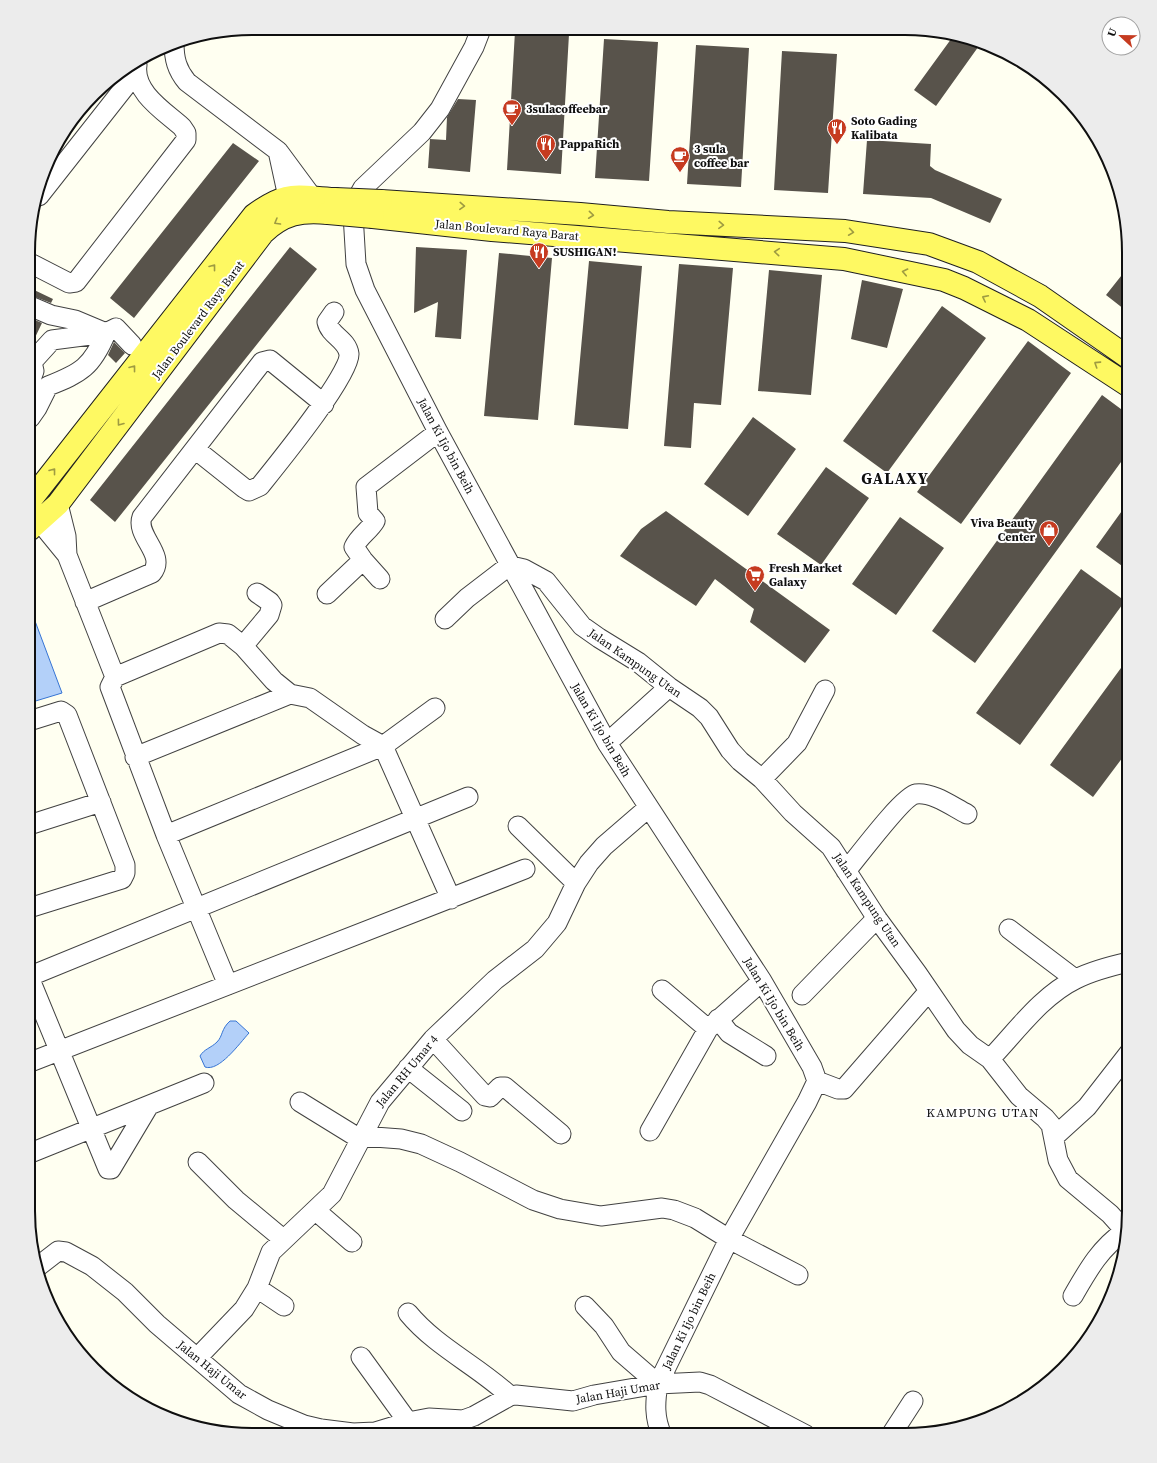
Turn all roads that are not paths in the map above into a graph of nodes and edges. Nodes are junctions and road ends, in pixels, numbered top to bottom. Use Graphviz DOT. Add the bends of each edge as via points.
graph roads {
  1 [pos="479,35"];
  2 [pos="174,50"];
  3 [pos="136,70"];
  4 [pos="278,151"];
  5 [pos="45,188"];
  6 [pos="288,197"];
  7 [pos="321,205"];
  8 [pos="436,214"];
  9 [pos="668,222"];
  10 [pos="666,245"];
  11 [pos="35,266"];
  12 [pos="35,308"];
  13 [pos="334,312"];
  14 [pos="51,315"];
  15 [pos="164,329"];
  16 [pos="106,333"];
  17 [pos="52,340"];
  18 [pos="181,342"];
  19 [pos="132,345"];
  20 [pos="1122,353"];
  21 [pos="35,359"];
  22 [pos="1122,381"];
  23 [pos="324,404"];
  24 [pos="35,411"];
  25 [pos="438,432"];
  26 [pos="195,449"];
  27 [pos="35,494"];
  28 [pos="58,504"];
  29 [pos="35,526"];
  30 [pos="67,555"];
  31 [pos="363,560"];
  32 [pos="510,565"];
  33 [pos="380,579"];
  34 [pos="257,593"];
  35 [pos="327,594"];
  36 [pos="85,602"];
  37 [pos="445,619"];
  38 [pos="243,646"];
  39 [pos="115,677"];
  40 [pos="669,687"];
  41 [pos="825,690"];
  42 [pos="290,694"];
  43 [pos="435,708"];
  44 [pos="35,719"];
  45 [pos="607,743"];
  46 [pos="383,746"];
  47 [pos="136,758"];
  48 [pos="762,779"];
  49 [pos="468,797"];
  50 [pos="101,802"];
  51 [pos="648,808"];
  52 [pos="967,814"];
  53 [pos="416,819"];
  54 [pos="35,823"];
  55 [pos="518,826"];
  56 [pos="166,835"];
  57 [pos="525,869"];
  58 [pos="846,871"];
  59 [pos="576,883"];
  60 [pos="451,898"];
  61 [pos="35,906"];
  62 [pos="196,908"];
  63 [pos="877,918"];
  64 [pos="1009,929"];
  65 [pos="1122,963"];
  66 [pos="35,975"];
  67 [pos="1075,979"];
  68 [pos="762,981"];
  69 [pos="228,985"];
  70 [pos="662,990"];
  71 [pos="929,991"];
  72 [pos="35,992"];
  73 [pos="802,995"];
  74 [pos="713,1024"];
  75 [pos="433,1039"];
  76 [pos="59,1050"];
  77 [pos="766,1056"];
  78 [pos="990,1059"];
  79 [pos="35,1061"];
  80 [pos="1122,1062"];
  81 [pos="408,1068"];
  82 [pos="817,1081"];
  83 [pos="204,1083"];
  84 [pos="300,1102"];
  85 [pos="148,1107"];
  86 [pos="462,1111"];
  87 [pos="92,1129"];
  88 [pos="650,1131"];
  89 [pos="561,1134"];
  90 [pos="1054,1137"];
  91 [pos="361,1138"];
  92 [pos="35,1151"];
  93 [pos="198,1162"];
  94 [pos="315,1210"];
  95 [pos="1122,1227"];
  96 [pos="1121,1235"];
  97 [pos="283,1239"];
  98 [pos="729,1239"];
  99 [pos="352,1242"];
  100 [pos="41,1264"];
  101 [pos="798,1275"];
  102 [pos="257,1288"];
  103 [pos="1073,1296"];
  104 [pos="284,1306"];
  105 [pos="585,1306"];
  106 [pos="408,1313"];
  107 [pos="361,1357"];
  108 [pos="197,1358"];
  109 [pos="658,1384"];
  110 [pos="510,1396"];
  111 [pos="914,1401"];
  112 [pos="408,1422"];
  113 [pos="465,1427"];
  114 [pos="317,1428"];
  115 [pos="388,1428"];
  116 [pos="659,1428"];
  117 [pos="794,1428"];
  118 [pos="895,1428"];
  1 -- 25 [label="street, Jalan Ki Ijo bin Beih" via="440,109 422,132 363,188 354,204 356,264 365,290"];
  2 -- 4 [label="street" via="175,63 187,82"];
  3 -- 5 [label="street"];
  3 -- 11 [label="street" via="143,92 182,127 186,133 186,140 76,282 69,283"];
  4 -- 6 [label="street"];
  4 -- 7 [label="street"];
  6 -- 7 [label="main road, Jalan Boulevard Raya Barat"];
  15 -- 6 [label="main road, Jalan Boulevard Raya Barat, one-way" via="254,215 271,203"];
  7 -- 8 [label="main road, Jalan Boulevard Raya Barat, bridge"];
  7 -- 18 [label="main road, Jalan Boulevard Raya Barat, one-way" via="288,216 263,233"];
  8 -- 9 [label="main road, Jalan Boulevard Raya Barat, one-way" via="580,214"];
  8 -- 10 [label="main road, Jalan Boulevard Raya Barat"];
  9 -- 10 [label="main road"];
  9 -- 20 [label="main road, Jalan Boulevard Raya Barat, one-way" via="845,231 929,244 978,262 1040,296"];
  22 -- 10 [label="main road, Jalan Boulevard Raya Barat, one-way" via="1028,320 944,280 844,259"];
  12 -- 14 [label="street"];
  13 -- 23 [label="street" via="328,319 328,328 346,345 349,355"];
  14 -- 16 [label="street" via="75,320"];
  14 -- 17 [label="street" via="43,317 42,325"];
  15 -- 18 [label="main road"];
  27 -- 15 [label="main road, Jalan Boulevard Raya Barat, one-way"];
  16 -- 17 [label="street"];
  16 -- 19 [label="street" via="116,328"];
  16 -- 24 [label="street" via="94,359 73,376 48,386"];
  17 -- 21 [label="street"];
  18 -- 28 [label="main road, Jalan Boulevard Raya Barat, one-way"];
  23 -- 26 [label="street" via="260,486 249,491"];
  23 -- 26 [label="street" via="270,360 262,362"];
  25 -- 31 [label="street" via="366,487 368,513 374,521 367,533 358,539 354,546"];
  25 -- 32 [label="street, Jalan Ki Ijo bin Beih"];
  26 -- 36 [label="street" via="141,519 140,525 157,559 155,570"];
  28 -- 29 [label="main road, Jalan Boulevard Raya Barat"];
  28 -- 30 [label="street" via="66,536"];
  29 -- 30 [label="street"];
  30 -- 36 [label="street"];
  31 -- 33 [label="street"];
  31 -- 35 [label="street"];
  32 -- 37 [label="street" via="467,598"];
  32 -- 40 [label="street, Jalan Kampung Utan" via="524,569 546,581 582,626 638,662"];
  32 -- 45 [label="street, Jalan Ki Ijo bin Beih"];
  34 -- 38 [label="street" via="270,602 271,610"];
  36 -- 39 [label="street"];
  38 -- 39 [label="street" via="228,634 219,633"];
  38 -- 42 [label="street" via="274,681"];
  39 -- 47 [label="street" via="110,687"];
  40 -- 45 [label="street"];
  40 -- 48 [label="street, Jalan Kampung Utan" via="710,717 730,750"];
  41 -- 48 [label="street" via="797,743"];
  42 -- 46 [label="street" via="310,698"];
  42 -- 47 [label="street"];
  43 -- 46 [label="street"];
  44 -- 50 [label="street" via="61,711 67,716"];
  45 -- 51 [label="street, Jalan Ki Ijo bin Beih"];
  46 -- 53 [label="street"];
  46 -- 56 [label="street"];
  47 -- 56 [label="street"];
  48 -- 58 [label="street, Jalan Kampung Utan" via="793,813 831,847"];
  49 -- 53 [label="street"];
  50 -- 54 [label="street"];
  50 -- 61 [label="street" via="125,865 122,879"];
  51 -- 59 [label="street, Jalan RH Umar 4" via="604,846"];
  51 -- 68 [label="street, Jalan Ki Ijo bin Beih"];
  52 -- 58 [label="street" via="928,795 915,794 889,819"];
  53 -- 60 [label="street"];
  53 -- 62 [label="street"];
  55 -- 59 [label="street"];
  56 -- 62 [label="street"];
  57 -- 60 [label="street"];
  58 -- 63 [label="street, Jalan Kampung Utan"];
  59 -- 75 [label="street, Jalan RH Umar 4" via="557,923 535,949 495,980"];
  60 -- 69 [label="street"];
  62 -- 66 [label="street"];
  62 -- 69 [label="street"];
  63 -- 71 [label="street, Jalan Kampung Utan"];
  63 -- 73 [label="street"];
  64 -- 67 [label="street"];
  65 -- 67 [label="street"];
  67 -- 78 [label="street" via="1043,1003"];
  68 -- 74 [label="street"];
  68 -- 82 [label="street, Jalan Ki Ijo bin Beih" via="812,1067"];
  69 -- 76 [label="street"];
  70 -- 74 [label="street"];
  71 -- 78 [label="street, Jalan Kampung Utan" via="956,1030 970,1045"];
  71 -- 82 [label="street" via="844,1089"];
  72 -- 76 [label="street"];
  74 -- 77 [label="street"];
  74 -- 88 [label="street"];
  75 -- 81 [label="street, Jalan RH Umar 4"];
  75 -- 89 [label="street" via="485,1096 490,1097 500,1087 505,1087"];
  76 -- 79 [label="street"];
  76 -- 87 [label="street"];
  78 -- 90 [label="street, Jalan Kampung Utan" via="1019,1096 1051,1125"];
  80 -- 90 [label="street" via="1087,1107"];
  81 -- 86 [label="street"];
  81 -- 91 [label="street, Jalan RH Umar 4" via="380,1102"];
  82 -- 98 [label="street, Jalan Ki Ijo bin Beih"];
  83 -- 85 [label="street"];
  84 -- 91 [label="street"];
  85 -- 87 [label="street"];
  85 -- 87 [label="street" via="110,1169"];
  87 -- 92 [label="street"];
  90 -- 95 [label="street, Jalan Kampung Utan" via="1058,1160 1068,1179"];
  91 -- 94 [label="street, Jalan RH Umar 4" via="337,1185"];
  91 -- 98 [label="street" via="401,1139 420,1144 543,1204 601,1216 662,1208 674,1210 695,1218"];
  93 -- 97 [label="street" via="236,1200"];
  94 -- 97 [label="street, Jalan RH Umar 4"];
  94 -- 99 [label="street"];
  96 -- 103 [label="street" via="1109,1242 1089,1268"];
  97 -- 102 [label="street, Jalan RH Umar 4" via="271,1252"];
  98 -- 101 [label="street"];
  98 -- 109 [label="street, Jalan Ki Ijo bin Beih"];
  100 -- 108 [label="street, Jalan Haji Umar" via="58,1252 66,1252 92,1266 125,1292"];
  102 -- 104 [label="street"];
  102 -- 108 [label="street, Jalan RH Umar 4" via="237,1317"];
  105 -- 109 [label="street" via="604,1326 621,1352"];
  106 -- 110 [label="street" via="418,1325 462,1360 490,1378"];
  107 -- 112 [label="street"];
  108 -- 114 [label="street, Jalan Haji Umar" via="239,1394 255,1404"];
  109 -- 110 [label="street, Jalan Haji Umar" via="573,1401"];
  109 -- 116 [label="street, Jalan Ki Ijo bin Beih" via="655,1404"];
  109 -- 117 [label="street, Jalan Haji Umar" via="700,1382"];
  110 -- 113 [label="street, Jalan Haji Umar" via="474,1416"];
  111 -- 118 [label="street"];
  112 -- 113 [label="street, Jalan Haji Umar" via="429,1418"];
  112 -- 115 [label="street, Jalan Haji Umar"];
}
